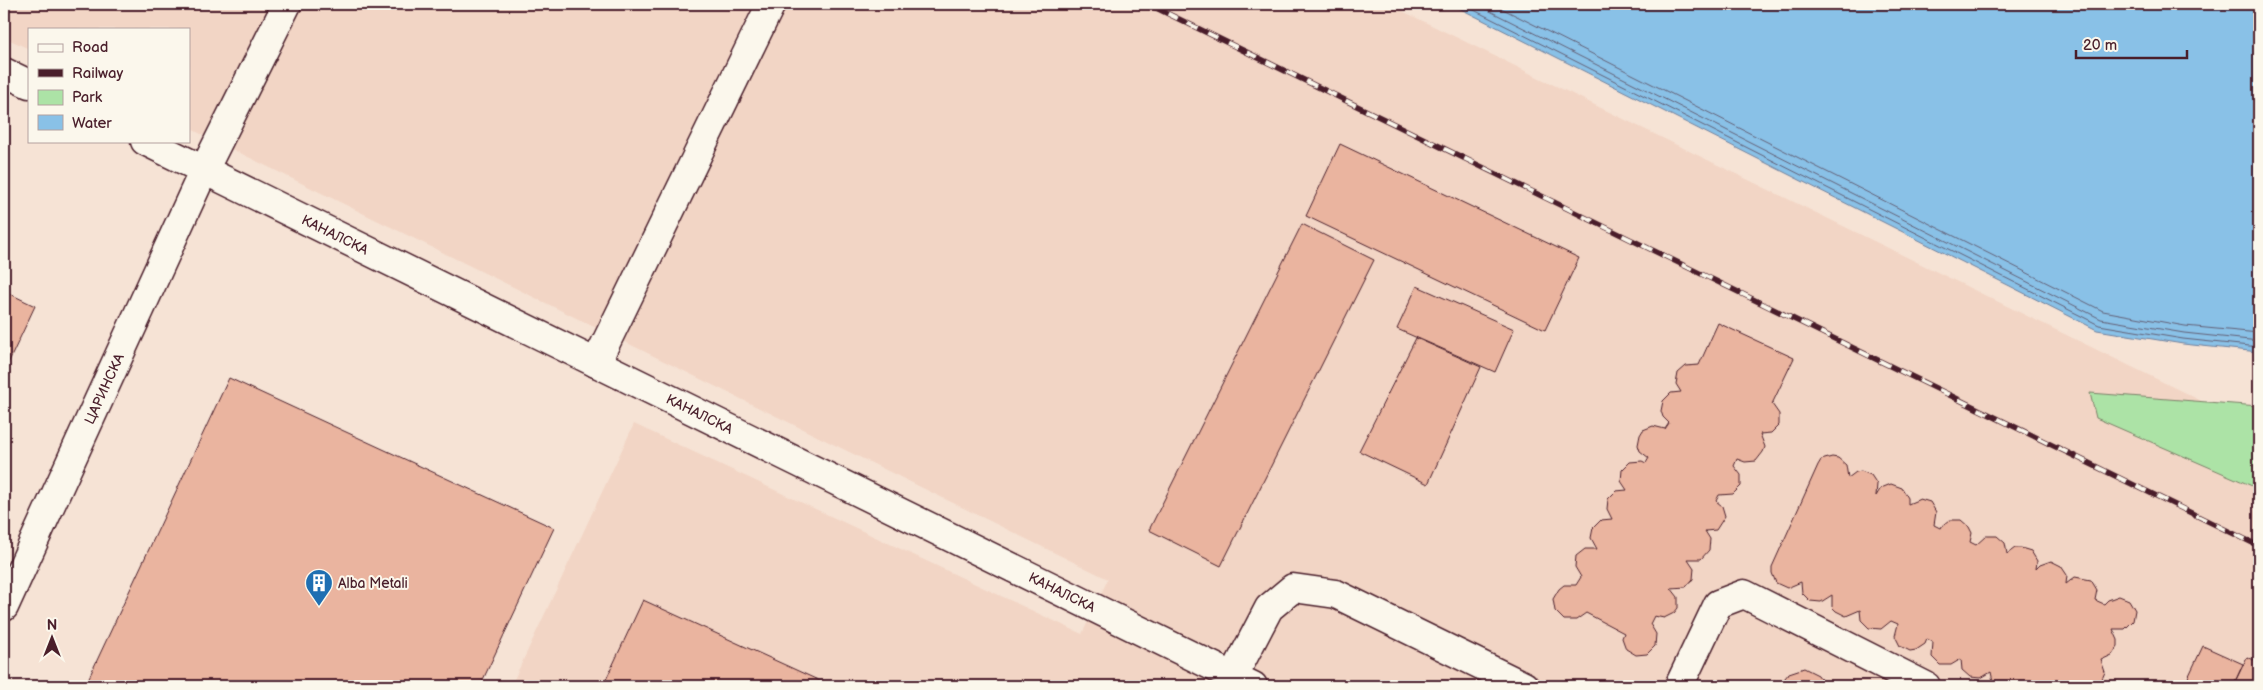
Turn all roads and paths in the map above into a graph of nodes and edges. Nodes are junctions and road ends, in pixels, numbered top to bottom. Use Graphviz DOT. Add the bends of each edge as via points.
graph roads {
  1 [pos="287,4"];
  2 [pos="771,4"];
  3 [pos="4,72"];
  4 [pos="28,84"];
  5 [pos="147,142"];
  6 [pos="204,170"];
  7 [pos="596,363"];
  8 [pos="4,607"];
  9 [pos="1243,681"];
  10 [pos="1524,686"];
  11 [pos="1679,686"];
  12 [pos="1926,686"];
  1 -- 6 [label="street, ЦАРИНСКА"];
  2 -- 7 [label="street"];
  3 -- 4 [label="street"];
  5 -- 6 [label="street, КАНАЛСКА"];
  6 -- 7 [label="street, КАНАЛСКА"];
  6 -- 8 [label="street, ЦАРИНСКА"];
  7 -- 9 [label="street, КАНАЛСКА"];
  9 -- 10 [label="street" via="1269,608 1293,588 1336,594"];
  11 -- 12 [label="street" via="1718,604 1744,594"];
}
